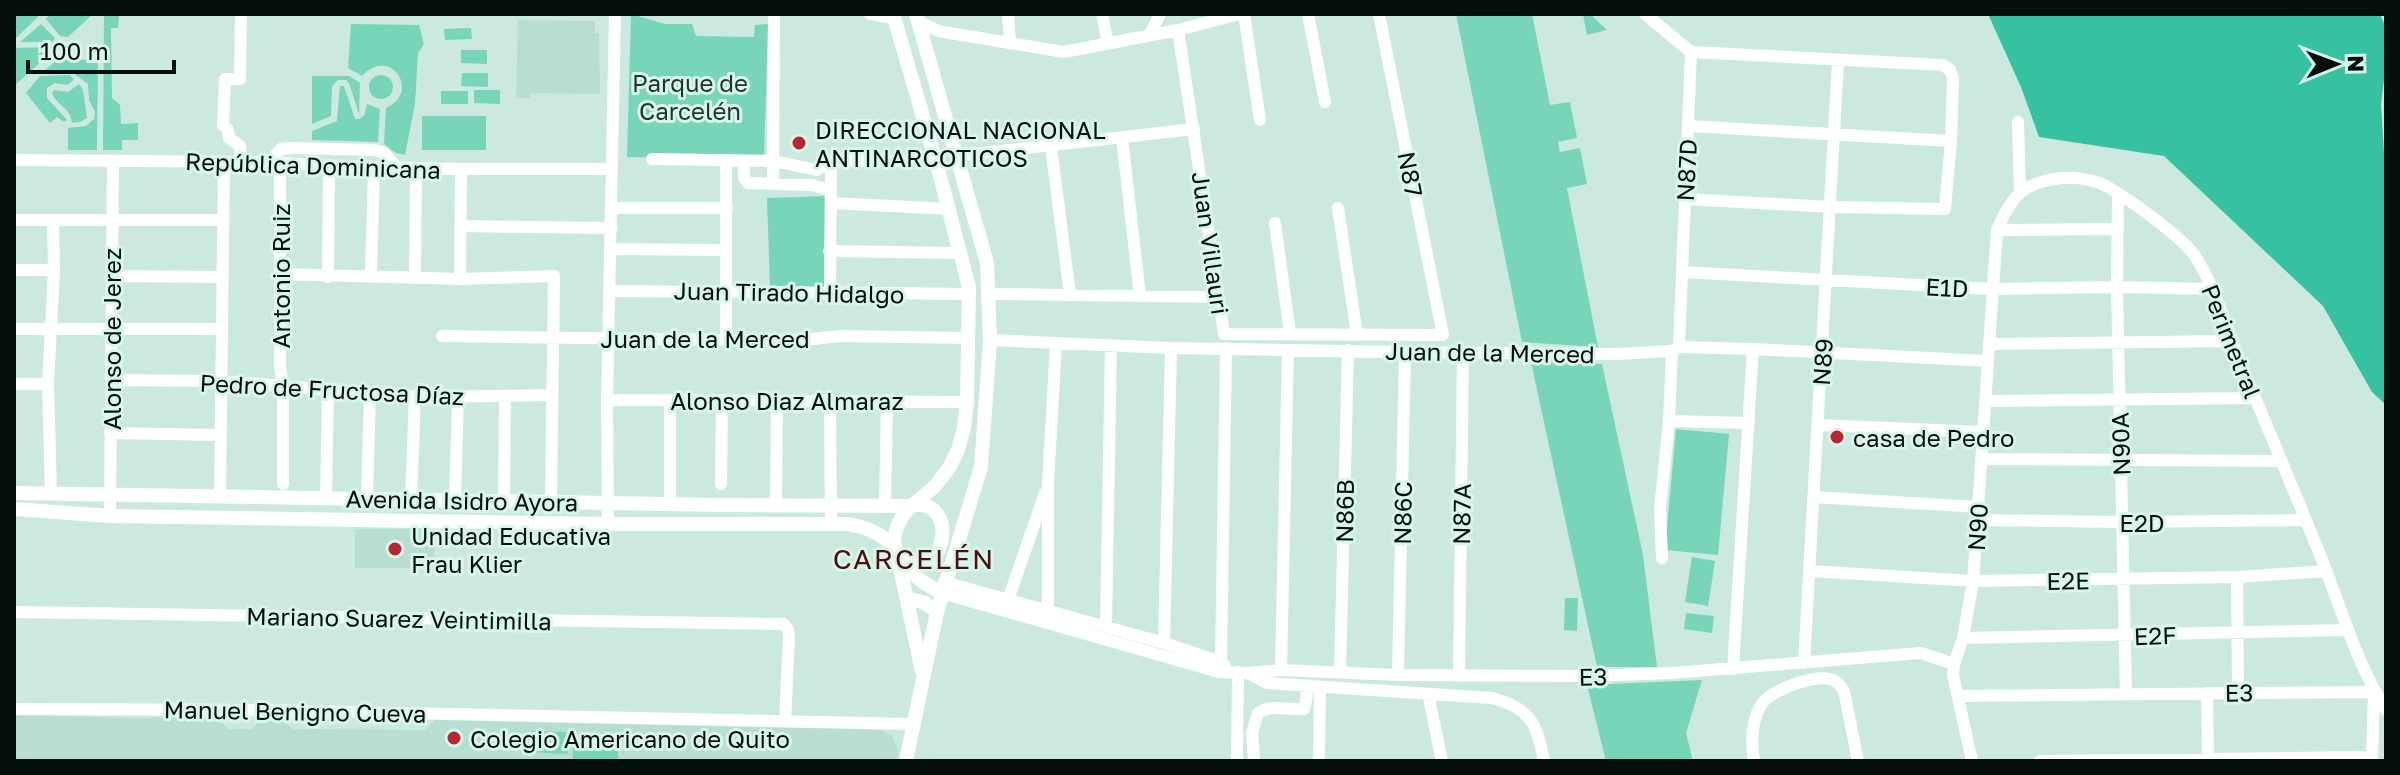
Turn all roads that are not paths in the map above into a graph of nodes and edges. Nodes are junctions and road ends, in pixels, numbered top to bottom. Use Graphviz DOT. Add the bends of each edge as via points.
graph roads {
  1 [pos="241,14"];
  2 [pos="615,14"];
  3 [pos="774,14"];
  4 [pos="870,14"];
  5 [pos="940,14"];
  6 [pos="1008,14"];
  7 [pos="1102,14"];
  8 [pos="1160,14"];
  9 [pos="1242,14"];
  10 [pos="1308,14"];
  11 [pos="1379,14"];
  12 [pos="1645,14"];
  13 [pos="894,16"];
  14 [pos="917,18"];
  15 [pos="1178,30"];
  16 [pos="938,31"];
  17 [pos="1149,36"];
  18 [pos="1010,43"];
  19 [pos="1108,43"];
  20 [pos="1691,52"];
  21 [pos="1838,61"];
  22 [pos="1325,102"];
  23 [pos="1260,120"];
  24 [pos="2018,122"];
  25 [pos="1688,126"];
  26 [pos="1194,129"];
  27 [pos="1834,135"];
  28 [pos="1122,138"];
  29 [pos="1951,141"];
  30 [pos="1051,146"];
  31 [pos="956,156"];
  32 [pos="652,159"];
  33 [pos="14,160"];
  34 [pos="241,161"];
  35 [pos="726,161"];
  36 [pos="744,161"];
  37 [pos="774,161"];
  38 [pos="936,161"];
  39 [pos="113,162"];
  40 [pos="224,162"];
  41 [pos="275,162"];
  42 [pos="826,165"];
  43 [pos="329,166"];
  44 [pos="374,167"];
  45 [pos="396,167"];
  46 [pos="416,168"];
  47 [pos="461,169"];
  48 [pos="612,169"];
  49 [pos="773,184"];
  50 [pos="811,185"];
  51 [pos="2020,191"];
  52 [pos="2118,194"];
  53 [pos="830,197"];
  54 [pos="1684,199"];
  55 [pos="1831,207"];
  56 [pos="611,208"];
  57 [pos="727,208"];
  58 [pos="1338,208"];
  59 [pos="949,209"];
  60 [pos="14,220"];
  61 [pos="53,220"];
  62 [pos="111,220"];
  63 [pos="223,220"];
  64 [pos="1275,223"];
  65 [pos="460,226"];
  66 [pos="612,228"];
  67 [pos="2117,229"];
  68 [pos="1997,230"];
  69 [pos="610,249"];
  70 [pos="726,250"];
  71 [pos="829,251"];
  72 [pos="961,253"];
  73 [pos="14,270"];
  74 [pos="54,270"];
  75 [pos="1682,272"];
  76 [pos="279,274"];
  77 [pos="112,276"];
  78 [pos="371,276"];
  79 [pos="221,277"];
  80 [pos="328,277"];
  81 [pos="415,277"];
  82 [pos="460,279"];
  83 [pos="1826,281"];
  84 [pos="2117,287"];
  85 [pos="1993,289"];
  86 [pos="2212,289"];
  87 [pos="609,291"];
  88 [pos="725,291"];
  89 [pos="830,294"];
  90 [pos="969,294"];
  91 [pos="990,294"];
  92 [pos="1070,295"];
  93 [pos="1140,296"];
  94 [pos="1218,297"];
  95 [pos="14,329"];
  96 [pos="52,329"];
  97 [pos="111,329"];
  98 [pos="221,329"];
  99 [pos="1290,333"];
  100 [pos="1357,334"];
  101 [pos="1443,335"];
  102 [pos="442,336"];
  103 [pos="969,338"];
  104 [pos="553,339"];
  105 [pos="608,339"];
  106 [pos="726,340"];
  107 [pos="990,340"];
  108 [pos="2232,341"];
  109 [pos="1056,343"];
  110 [pos="1989,344"];
  111 [pos="2118,344"];
  112 [pos="1111,345"];
  113 [pos="1171,348"];
  114 [pos="1226,348"];
  115 [pos="1675,349"];
  116 [pos="1753,349"];
  117 [pos="1288,350"];
  118 [pos="1348,350"];
  119 [pos="1405,352"];
  120 [pos="1463,352"];
  121 [pos="1823,352"];
  122 [pos="1988,361"];
  123 [pos="111,380"];
  124 [pos="220,381"];
  125 [pos="14,384"];
  126 [pos="48,384"];
  127 [pos="283,387"];
  128 [pos="328,390"];
  129 [pos="370,393"];
  130 [pos="552,395"];
  131 [pos="415,396"];
  132 [pos="505,396"];
  133 [pos="458,397"];
  134 [pos="2255,398"];
  135 [pos="2119,399"];
  136 [pos="607,400"];
  137 [pos="670,400"];
  138 [pos="722,400"];
  139 [pos="777,400"];
  140 [pos="830,400"];
  141 [pos="887,400"];
  142 [pos="1985,401"];
  143 [pos="967,402"];
  144 [pos="1669,421"];
  145 [pos="1748,423"];
  146 [pos="1818,425"];
  147 [pos="1983,432"];
  148 [pos="110,433"];
  149 [pos="220,435"];
  150 [pos="1981,459"];
  151 [pos="2120,461"];
  152 [pos="2280,461"];
  153 [pos="1048,483"];
  154 [pos="283,484"];
  155 [pos="721,484"];
  156 [pos="14,493"];
  157 [pos="51,494"];
  158 [pos="110,494"];
  159 [pos="220,496"];
  160 [pos="1813,497"];
  161 [pos="326,498"];
  162 [pos="367,498"];
  163 [pos="411,499"];
  164 [pos="455,500"];
  165 [pos="504,500"];
  166 [pos="551,501"];
  167 [pos="670,503"];
  168 [pos="608,504"];
  169 [pos="776,505"];
  170 [pos="830,505"];
  171 [pos="912,506"];
  172 [pos="885,507"];
  173 [pos="14,509"];
  174 [pos="1978,513"];
  175 [pos="110,516"];
  176 [pos="2306,520"];
  177 [pos="454,521"];
  178 [pos="2122,522"];
  179 [pos="608,524"];
  180 [pos="831,525"];
  181 [pos="939,547"];
  182 [pos="899,554"];
  183 [pos="1662,558"];
  184 [pos="1810,571"];
  185 [pos="2326,571"];
  186 [pos="2237,577"];
  187 [pos="2125,579"];
  188 [pos="1973,581"];
  189 [pos="943,588"];
  190 [pos="907,598"];
  191 [pos="1008,600"];
  192 [pos="1048,611"];
  193 [pos="14,612"];
  194 [pos="937,612"];
  195 [pos="1106,627"];
  196 [pos="2348,630"];
  197 [pos="2237,632"];
  198 [pos="2126,636"];
  199 [pos="1963,638"];
  200 [pos="1164,643"];
  201 [pos="1804,663"];
  202 [pos="1954,664"];
  203 [pos="1234,669"];
  204 [pos="1733,669"];
  205 [pos="1281,670"];
  206 [pos="1340,672"];
  207 [pos="923,675"];
  208 [pos="1398,675"];
  209 [pos="1459,676"];
  210 [pos="1306,686"];
  211 [pos="1320,687"];
  212 [pos="2238,692"];
  213 [pos="2374,692"];
  214 [pos="2207,693"];
  215 [pos="1428,694"];
  216 [pos="2126,694"];
  217 [pos="1960,696"];
  218 [pos="14,709"];
  219 [pos="2386,710"];
  220 [pos="785,722"];
  221 [pos="912,724"];
  222 [pos="2372,759"];
  223 [pos="2208,760"];
  224 [pos="906,761"];
  225 [pos="1237,761"];
  226 [pos="1254,761"];
  227 [pos="1319,761"];
  228 [pos="1442,761"];
  229 [pos="1544,761"];
  230 [pos="1754,761"];
  231 [pos="1858,761"];
  232 [pos="1972,761"];
  233 [pos="2040,761"];
  1 -- 34 [label="street" via="240,79 225,79 223,125 240,146"];
  2 -- 48 [label="street"];
  3 -- 37 [label="street"];
  4 -- 13 [label="street"];
  5 -- 16 [label="street"];
  6 -- 18 [label="street"];
  7 -- 19 [label="street"];
  8 -- 17 [label="street"];
  9 -- 15 [label="street"];
  9 -- 23 [label="street"];
  10 -- 22 [label="street"];
  11 -- 101 [label="street, N87"];
  12 -- 20 [label="street"];
  13 -- 38 [label="street"];
  14 -- 16 [label="street"];
  14 -- 31 [label="street"];
  15 -- 17 [label="street"];
  15 -- 26 [label="street, Juan Villauri"];
  16 -- 18 [label="street"];
  17 -- 19 [label="street"];
  18 -- 19 [label="street" via="1064,52"];
  20 -- 21 [label="street"];
  20 -- 25 [label="street, N87D"];
  21 -- 27 [label="street, N89"];
  21 -- 29 [label="street" via="1943,65 1953,78"];
  24 -- 51 [label="street"];
  25 -- 27 [label="street"];
  25 -- 54 [label="street, N87D"];
  26 -- 28 [label="street"];
  26 -- 94 [label="street, Juan Villauri"];
  27 -- 29 [label="street"];
  27 -- 55 [label="street, N89"];
  28 -- 30 [label="street"];
  28 -- 93 [label="street"];
  29 -- 55 [label="street" via="1945,209"];
  30 -- 31 [label="street"];
  30 -- 92 [label="street"];
  31 -- 91 [label="street" via="987,263"];
  32 -- 35 [label="street"];
  33 -- 39 [label="street, República Dominicana"];
  34 -- 40 [label="street, República Dominicana"];
  34 -- 41 [label="street, República Dominicana"];
  35 -- 36 [label="street"];
  35 -- 57 [label="street"];
  36 -- 37 [label="street"];
  36 -- 49 [label="street" via="745,182"];
  37 -- 42 [label="street" via="802,168"];
  37 -- 49 [label="street"];
  38 -- 42 [label="street"];
  38 -- 59 [label="street"];
  39 -- 40 [label="street, República Dominicana"];
  39 -- 62 [label="street, Alonso de Jerez"];
  40 -- 63 [label="street"];
  41 -- 43 [label="street, República Dominicana"];
  41 -- 45 [label="street" via="281,149 288,148 375,150"];
  41 -- 76 [label="street, Antonio Ruiz"];
  42 -- 50 [label="street"];
  42 -- 53 [label="street"];
  43 -- 44 [label="street, República Dominicana"];
  43 -- 80 [label="street"];
  44 -- 45 [label="street, República Dominicana"];
  44 -- 78 [label="street"];
  45 -- 46 [label="street, República Dominicana"];
  46 -- 47 [label="street, República Dominicana"];
  46 -- 81 [label="street"];
  47 -- 48 [label="street, República Dominicana"];
  47 -- 65 [label="street"];
  48 -- 56 [label="street"];
  49 -- 50 [label="street"];
  50 -- 53 [label="street"];
  51 -- 52 [label="street, Perimetral" via="2045,180 2070,178 2098,182"];
  51 -- 68 [label="street"];
  52 -- 67 [label="street, N90A"];
  52 -- 86 [label="street, Perimetral" via="2176,235"];
  53 -- 59 [label="street"];
  53 -- 71 [label="street"];
  54 -- 55 [label="street"];
  54 -- 75 [label="street, N87D"];
  55 -- 83 [label="street, N89"];
  56 -- 57 [label="street"];
  56 -- 66 [label="street"];
  57 -- 70 [label="street"];
  58 -- 100 [label="street"];
  59 -- 72 [label="street"];
  60 -- 61 [label="street"];
  61 -- 62 [label="street"];
  61 -- 74 [label="street"];
  62 -- 63 [label="street"];
  62 -- 77 [label="street, Alonso de Jerez"];
  63 -- 79 [label="street"];
  64 -- 99 [label="street"];
  65 -- 66 [label="street"];
  65 -- 82 [label="street"];
  66 -- 69 [label="street"];
  67 -- 68 [label="street"];
  67 -- 84 [label="street, N90A"];
  68 -- 85 [label="street"];
  69 -- 70 [label="street"];
  69 -- 87 [label="street"];
  70 -- 88 [label="street"];
  71 -- 72 [label="street"];
  71 -- 89 [label="street"];
  72 -- 90 [label="street"];
  73 -- 74 [label="street"];
  74 -- 96 [label="street"];
  75 -- 83 [label="street, E1D"];
  75 -- 115 [label="street, N87D"];
  76 -- 80 [label="street"];
  76 -- 127 [label="street, Antonio Ruiz"];
  77 -- 79 [label="street"];
  77 -- 97 [label="street, Alonso de Jerez"];
  78 -- 80 [label="street"];
  78 -- 81 [label="street"];
  79 -- 98 [label="street"];
  81 -- 82 [label="street"];
  82 -- 104 [label="street" via="554,276"];
  83 -- 85 [label="street, E1D"];
  83 -- 121 [label="street, N89"];
  84 -- 85 [label="street, E1D"];
  84 -- 86 [label="street, E1D"];
  84 -- 111 [label="street, N90A"];
  85 -- 110 [label="street, N90"];
  86 -- 108 [label="street, Perimetral"];
  87 -- 88 [label="street, Juan Tirado Hidalgo"];
  87 -- 105 [label="street"];
  88 -- 89 [label="street, Juan Tirado Hidalgo"];
  88 -- 106 [label="street"];
  89 -- 90 [label="street, Juan Tirado Hidalgo"];
  90 -- 103 [label="street"];
  91 -- 92 [label="street"];
  91 -- 107 [label="street"];
  92 -- 93 [label="street"];
  93 -- 94 [label="street"];
  94 -- 99 [label="street, Juan Villauri" via="1224,334"];
  95 -- 96 [label="street"];
  96 -- 97 [label="street"];
  96 -- 126 [label="street"];
  97 -- 98 [label="street"];
  97 -- 123 [label="street, Alonso de Jerez"];
  98 -- 124 [label="street"];
  99 -- 100 [label="street, Juan Villauri"];
  100 -- 101 [label="street, Juan Villauri"];
  102 -- 104 [label="street, Juan de la Merced"];
  103 -- 106 [label="street, Juan de la Merced"];
  103 -- 143 [label="street"];
  104 -- 105 [label="street, Juan de la Merced"];
  104 -- 130 [label="street"];
  105 -- 106 [label="street, Juan de la Merced"];
  105 -- 136 [label="street"];
  107 -- 109 [label="street, Juan de la Merced"];
  107 -- 189 [label="street" via="981,467"];
  108 -- 111 [label="street"];
  108 -- 134 [label="street, Perimetral"];
  109 -- 112 [label="street, Juan de la Merced"];
  109 -- 153 [label="street"];
  110 -- 111 [label="street"];
  110 -- 122 [label="street, N90"];
  111 -- 135 [label="street, N90A"];
  112 -- 113 [label="street, Juan de la Merced"];
  112 -- 195 [label="street"];
  113 -- 114 [label="street, Juan de la Merced"];
  113 -- 200 [label="street"];
  114 -- 117 [label="street, Juan de la Merced"];
  114 -- 203 [label="street, Juan Villauri"];
  115 -- 116 [label="street, Juan de la Merced"];
  115 -- 120 [label="street, Juan de la Merced" via="1616,354"];
  115 -- 144 [label="street, N87D"];
  116 -- 121 [label="street, Juan de la Merced"];
  116 -- 145 [label="street"];
  117 -- 118 [label="street, Juan de la Merced"];
  117 -- 205 [label="street"];
  118 -- 119 [label="street, Juan de la Merced"];
  118 -- 206 [label="street, N86B"];
  119 -- 120 [label="street, Juan de la Merced"];
  119 -- 208 [label="street, N86C"];
  120 -- 209 [label="street, N87A"];
  121 -- 122 [label="street, Juan de la Merced"];
  121 -- 146 [label="street, N89"];
  122 -- 142 [label="street, N90"];
  123 -- 124 [label="street, Pedro de Fructosa Díaz"];
  123 -- 148 [label="street, Alonso de Jerez"];
  124 -- 127 [label="street, Pedro de Fructosa Díaz"];
  124 -- 149 [label="street"];
  125 -- 126 [label="street"];
  126 -- 157 [label="street"];
  127 -- 128 [label="street, Pedro de Fructosa Díaz"];
  127 -- 154 [label="street, Antonio Ruiz"];
  128 -- 129 [label="street, Pedro de Fructosa Díaz"];
  128 -- 161 [label="street"];
  129 -- 131 [label="street, Pedro de Fructosa Díaz"];
  129 -- 162 [label="street"];
  130 -- 132 [label="street, Pedro de Fructosa Díaz"];
  130 -- 166 [label="street"];
  131 -- 133 [label="street, Pedro de Fructosa Díaz"];
  131 -- 163 [label="street"];
  132 -- 133 [label="street, Pedro de Fructosa Díaz"];
  132 -- 165 [label="street"];
  133 -- 164 [label="street"];
  134 -- 135 [label="street"];
  134 -- 152 [label="street, Perimetral"];
  135 -- 142 [label="street"];
  135 -- 151 [label="street, N90A"];
  136 -- 137 [label="street, Alonso Diaz Almaraz"];
  136 -- 168 [label="street"];
  137 -- 138 [label="street, Alonso Diaz Almaraz"];
  137 -- 167 [label="street"];
  138 -- 139 [label="street, Alonso Diaz Almaraz"];
  138 -- 155 [label="street"];
  139 -- 140 [label="street, Alonso Diaz Almaraz"];
  139 -- 169 [label="street"];
  140 -- 141 [label="street, Alonso Diaz Almaraz"];
  140 -- 170 [label="street"];
  141 -- 143 [label="street, Alonso Diaz Almaraz"];
  141 -- 172 [label="street"];
  142 -- 147 [label="street, N90"];
  143 -- 171 [label="street" via="949,468"];
  144 -- 145 [label="street"];
  144 -- 183 [label="street, N87D" via="1660,509"];
  145 -- 204 [label="street"];
  146 -- 147 [label="street"];
  146 -- 160 [label="street, N89"];
  147 -- 150 [label="street, N90"];
  148 -- 149 [label="street"];
  148 -- 158 [label="street, Alonso de Jerez"];
  149 -- 159 [label="street"];
  150 -- 151 [label="street"];
  150 -- 174 [label="street, N90"];
  151 -- 152 [label="street"];
  151 -- 178 [label="street, N90A"];
  152 -- 176 [label="street, Perimetral"];
  153 -- 191 [label="street"];
  153 -- 192 [label="street"];
  156 -- 157 [label="street, Avenida Isidro Ayora"];
  157 -- 158 [label="street, Avenida Isidro Ayora"];
  158 -- 159 [label="street, Avenida Isidro Ayora"];
  158 -- 175 [label="street, Alonso de Jerez"];
  159 -- 161 [label="street, Avenida Isidro Ayora"];
  160 -- 174 [label="street, E2D"];
  160 -- 184 [label="street, N89"];
  161 -- 162 [label="street, Avenida Isidro Ayora"];
  162 -- 163 [label="street, Avenida Isidro Ayora"];
  163 -- 164 [label="street, Avenida Isidro Ayora"];
  164 -- 165 [label="street, Avenida Isidro Ayora"];
  164 -- 177 [label="street"];
  165 -- 166 [label="street, Avenida Isidro Ayora"];
  166 -- 168 [label="street, Avenida Isidro Ayora"];
  167 -- 168 [label="street, Avenida Isidro Ayora"];
  167 -- 169 [label="street, Avenida Isidro Ayora"];
  168 -- 179 [label="street"];
  169 -- 170 [label="street, Avenida Isidro Ayora"];
  170 -- 172 [label="street, Avenida Isidro Ayora"];
  170 -- 180 [label="street"];
  171 -- 172 [label="street, Avenida Isidro Ayora"];
  171 -- 181 [label="street" via="925,505 938,513"];
  171 -- 182 [label="street" via="895,532"];
  173 -- 175 [label="street, Avenida Isidro Ayora"];
  174 -- 178 [label="street, E2D"];
  174 -- 188 [label="street, N90"];
  175 -- 177 [label="street, Avenida Isidro Ayora"];
  176 -- 178 [label="street, E2D"];
  176 -- 185 [label="street, Perimetral"];
  177 -- 179 [label="street, Avenida Isidro Ayora"];
  178 -- 187 [label="street, N90A"];
  179 -- 180 [label="street, Avenida Isidro Ayora"];
  180 -- 182 [label="street, Avenida Isidro Ayora" via="860,526 885,537"];
  181 -- 182 [label="street" via="924,563 914,564"];
  181 -- 189 [label="street"];
  182 -- 189 [label="street, E3" via="921,582"];
  182 -- 190 [label="street"];
  184 -- 188 [label="street, E2E"];
  184 -- 201 [label="street, N89"];
  185 -- 186 [label="street, E2E"];
  185 -- 196 [label="street, Perimetral"];
  186 -- 187 [label="street, E2E"];
  186 -- 197 [label="street"];
  187 -- 188 [label="street, E2E"];
  187 -- 198 [label="street, N90A"];
  188 -- 199 [label="street, N90"];
  189 -- 191 [label="street, E3"];
  189 -- 194 [label="street"];
  189 -- 203 [label="street, E3" via="1219,672"];
  190 -- 194 [label="street"];
  190 -- 207 [label="street"];
  191 -- 192 [label="street, E3"];
  192 -- 195 [label="street, E3"];
  193 -- 220 [label="street, Mariano Suarez Veintimilla" via="784,624 789,637"];
  194 -- 207 [label="street"];
  195 -- 200 [label="street, E3"];
  196 -- 197 [label="street, E2F"];
  196 -- 213 [label="street, Perimetral"];
  197 -- 198 [label="street, E2F"];
  197 -- 212 [label="street"];
  198 -- 199 [label="street, E2F"];
  198 -- 216 [label="street, N90A"];
  199 -- 202 [label="street, N90"];
  200 -- 203 [label="street, E3"];
  201 -- 202 [label="street, E3" via="1921,653"];
  201 -- 204 [label="street, E3"];
  202 -- 217 [label="street, N90"];
  203 -- 205 [label="street, E3"];
  203 -- 210 [label="street" via="1267,683"];
  203 -- 225 [label="street, Juan Villauri"];
  204 -- 209 [label="street, E3" via="1602,676 1530,670"];
  205 -- 206 [label="street, E3"];
  206 -- 208 [label="street, E3"];
  207 -- 221 [label="street"];
  208 -- 209 [label="street, E3"];
  210 -- 211 [label="street"];
  210 -- 226 [label="street" via="1304,709 1271,707 1258,713 1252,733"];
  211 -- 215 [label="street"];
  211 -- 227 [label="street"];
  212 -- 213 [label="street, E3"];
  212 -- 214 [label="street, E3"];
  213 -- 219 [label="street, Perimetral"];
  213 -- 222 [label="street"];
  214 -- 216 [label="street, E3"];
  214 -- 223 [label="street"];
  215 -- 228 [label="street"];
  215 -- 229 [label="street" via="1512,703 1535,728"];
  216 -- 217 [label="street, E3"];
  217 -- 232 [label="street, N90"];
  218 -- 220 [label="street, Manuel Benigno Cueva"];
  220 -- 221 [label="street, Manuel Benigno Cueva"];
  221 -- 224 [label="street"];
  222 -- 223 [label="street"];
  223 -- 233 [label="street"];
  230 -- 231 [label="street" via="1755,720 1762,702 1807,681 1830,679 1844,691"];
}
